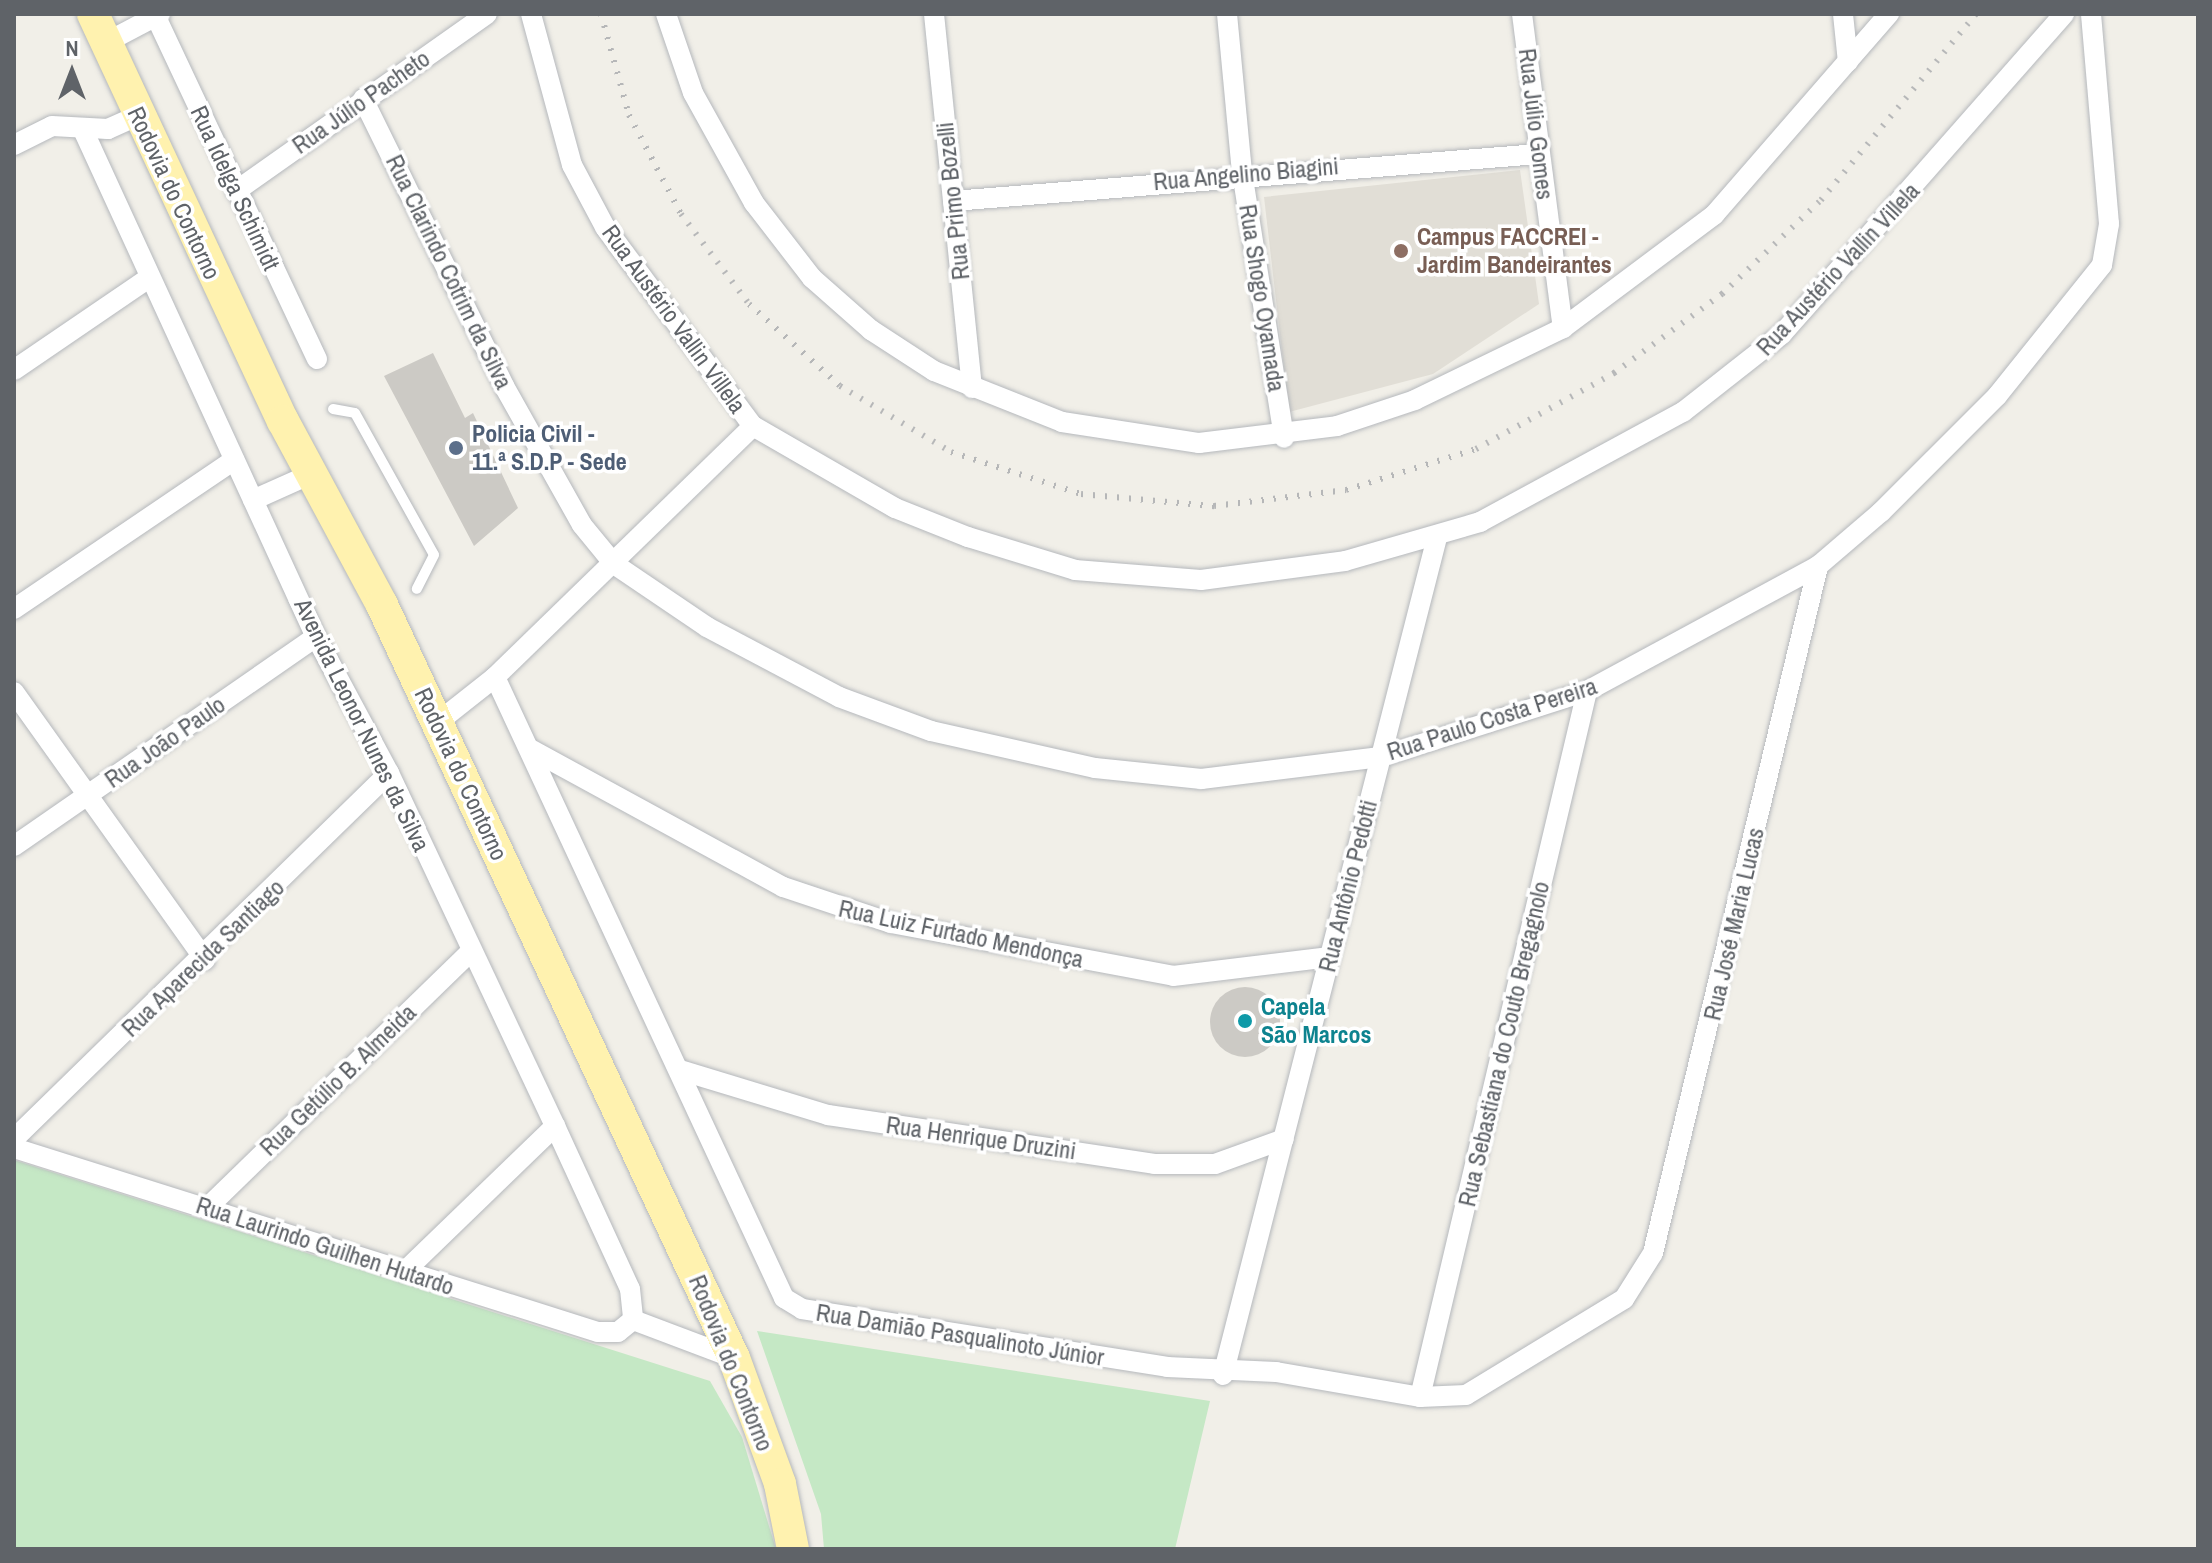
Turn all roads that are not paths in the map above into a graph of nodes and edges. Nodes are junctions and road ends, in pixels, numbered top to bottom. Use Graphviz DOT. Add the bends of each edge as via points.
graph roads {
  1 [pos="487,14"];
  2 [pos="531,14"];
  3 [pos="666,14"];
  4 [pos="934,14"];
  5 [pos="1227,14"];
  6 [pos="1522,14"];
  7 [pos="1843,14"];
  8 [pos="1889,14"];
  9 [pos="2064,14"];
  10 [pos="2091,14"];
  11 [pos="158,15"];
  12 [pos="100,28"];
  13 [pos="1848,62"];
  14 [pos="363,99"];
  15 [pos="137,116"];
  16 [pos="84,132"];
  17 [pos="14,145"];
  18 [pos="1539,154"];
  19 [pos="1242,172"];
  20 [pos="236,191"];
  21 [pos="953,201"];
  22 [pos="149,278"];
  23 [pos="1563,328"];
  24 [pos="317,359"];
  25 [pos="14,370"];
  26 [pos="972,388"];
  27 [pos="333,409"];
  28 [pos="753,426"];
  29 [pos="1284,438"];
  30 [pos="234,460"];
  31 [pos="311,474"];
  32 [pos="253,500"];
  33 [pos="1437,537"];
  34 [pos="614,564"];
  35 [pos="1818,566"];
  36 [pos="417,589"];
  37 [pos="14,609"];
  38 [pos="316,637"];
  39 [pos="495,677"];
  40 [pos="1587,691"];
  41 [pos="14,692"];
  42 [pos="437,723"];
  43 [pos="532,750"];
  44 [pos="1381,757"];
  45 [pos="389,773"];
  46 [pos="85,798"];
  47 [pos="14,846"];
  48 [pos="470,952"];
  49 [pos="1330,957"];
  50 [pos="205,960"];
  51 [pos="680,1070"];
  52 [pos="555,1126"];
  53 [pos="14,1139"];
  54 [pos="1284,1139"];
  55 [pos="14,1148"];
  56 [pos="207,1208"];
  57 [pos="404,1272"];
  58 [pos="1641,1280"];
  59 [pos="633,1320"];
  60 [pos="734,1358"];
  61 [pos="1223,1375"];
  62 [pos="1420,1397"];
  63 [pos="793,1549"];
  1 -- 14 [label="street, Rua Júlio Pacheto"];
  2 -- 28 [label="street, Rua Austério Vallin Villela" via="572,165 605,227"];
  3 -- 26 [label="street" via="693,93 773,232 871,330"];
  4 -- 21 [label="street, Rua Primo Bozelli"];
  5 -- 19 [label="street, Rua Shogo Oyamada"];
  6 -- 18 [label="street, Rua Júlio Gomes"];
  7 -- 13 [label="street"];
  8 -- 13 [label="street"];
  9 -- 33 [label="street, Rua Austério Vallin Villela" via="1845,264 1742,367 1631,444"];
  10 -- 35 [label="street, Rua Paulo Costa Pereira" via="2109,224 2102,265 1997,396"];
  11 -- 12 [label="street"];
  11 -- 20 [label="street, Rua Idelga Schimidt"];
  12 -- 15 [label="main road, Rodovia do Contorno"];
  13 -- 23 [label="street" via="1714,215"];
  14 -- 20 [label="street, Rua Júlio Pacheto"];
  14 -- 34 [label="street, Rua Clarindo Cotrim da Silva" via="504,386 582,525"];
  15 -- 16 [label="street"];
  15 -- 31 [label="main road, Rodovia do Contorno"];
  16 -- 17 [label="street" via="52,126"];
  16 -- 22 [label="street, Avenida Leonor Nunes da Silva"];
  18 -- 19 [label="street, Rua Angelino Biagini"];
  18 -- 23 [label="street, Rua Júlio Gomes"];
  19 -- 21 [label="street, Rua Angelino Biagini"];
  19 -- 29 [label="street, Rua Shogo Oyamada"];
  20 -- 24 [label="street, Rua Idelga Schimidt"];
  21 -- 26 [label="street, Rua Primo Bozelli"];
  22 -- 25 [label="street"];
  22 -- 30 [label="street, Avenida Leonor Nunes da Silva"];
  23 -- 29 [label="street" via="1415,400"];
  26 -- 29 [label="street" via="1062,422 1132,437"];
  27 -- 36 [label="lane" via="355,413 434,555"];
  28 -- 33 [label="street, Rua Austério Vallin Villela" via="895,508 1075,570 1242,577"];
  28 -- 34 [label="street"];
  30 -- 32 [label="street, Avenida Leonor Nunes da Silva"];
  30 -- 37 [label="street"];
  31 -- 32 [label="street"];
  31 -- 42 [label="main road, Rodovia do Contorno"];
  32 -- 38 [label="street, Avenida Leonor Nunes da Silva"];
  33 -- 44 [label="street, Rua Antônio Pedotti"];
  34 -- 39 [label="street"];
  34 -- 44 [label="street, Rua Paulo Costa Pereira" via="707,627 839,697 931,731 1166,777 1238,776"];
  35 -- 40 [label="street, Rua Paulo Costa Pereira"];
  35 -- 58 [label="street, Rua José Maria Lucas" via="1666,1215"];
  38 -- 45 [label="street, Avenida Leonor Nunes da Silva"];
  38 -- 46 [label="street, Rua João Paulo"];
  39 -- 42 [label="street"];
  39 -- 43 [label="street, Rua Damião Pasqualinoto Júnior"];
  40 -- 44 [label="street, Rua Paulo Costa Pereira"];
  40 -- 62 [label="street, Rua Sebastiana do Couto Bregagnolo"];
  41 -- 46 [label="street"];
  42 -- 60 [label="main road, Rodovia do Contorno"];
  43 -- 49 [label="street, Rua Luiz Furtado Mendonça" via="783,887 891,923 1173,976"];
  43 -- 51 [label="street, Rua Damião Pasqualinoto Júnior"];
  44 -- 49 [label="street, Rua Antônio Pedotti"];
  45 -- 48 [label="street, Avenida Leonor Nunes da Silva"];
  45 -- 50 [label="street, Rua Aparecida Santiago"];
  46 -- 47 [label="street, Rua João Paulo"];
  46 -- 50 [label="street"];
  48 -- 52 [label="street, Avenida Leonor Nunes da Silva"];
  48 -- 56 [label="street, Rua Getúlio B. Almeida"];
  49 -- 54 [label="street, Rua Antônio Pedotti"];
  50 -- 53 [label="street, Rua Aparecida Santiago"];
  51 -- 54 [label="street, Rua Henrique Druzini" via="828,1115 1154,1164 1215,1164"];
  51 -- 61 [label="street, Rua Damião Pasqualinoto Júnior" via="784,1298 802,1309"];
  52 -- 57 [label="street"];
  52 -- 59 [label="street, Avenida Leonor Nunes da Silva" via="630,1289"];
  54 -- 61 [label="street, Rua Antônio Pedotti"];
  55 -- 56 [label="street, Rua Laurindo Guilhen Hutardo"];
  56 -- 57 [label="street, Rua Laurindo Guilhen Hutardo"];
  57 -- 59 [label="street, Rua Laurindo Guilhen Hutardo" via="598,1332 618,1332"];
  58 -- 62 [label="street, Rua Damião Pasqualinoto Júnior" via="1606,1312 1486,1387"];
  59 -- 60 [label="street"];
  60 -- 63 [label="main road, Rodovia do Contorno" via="780,1484"];
  61 -- 62 [label="street, Rua Damião Pasqualinoto Júnior" via="1276,1372"];
}
